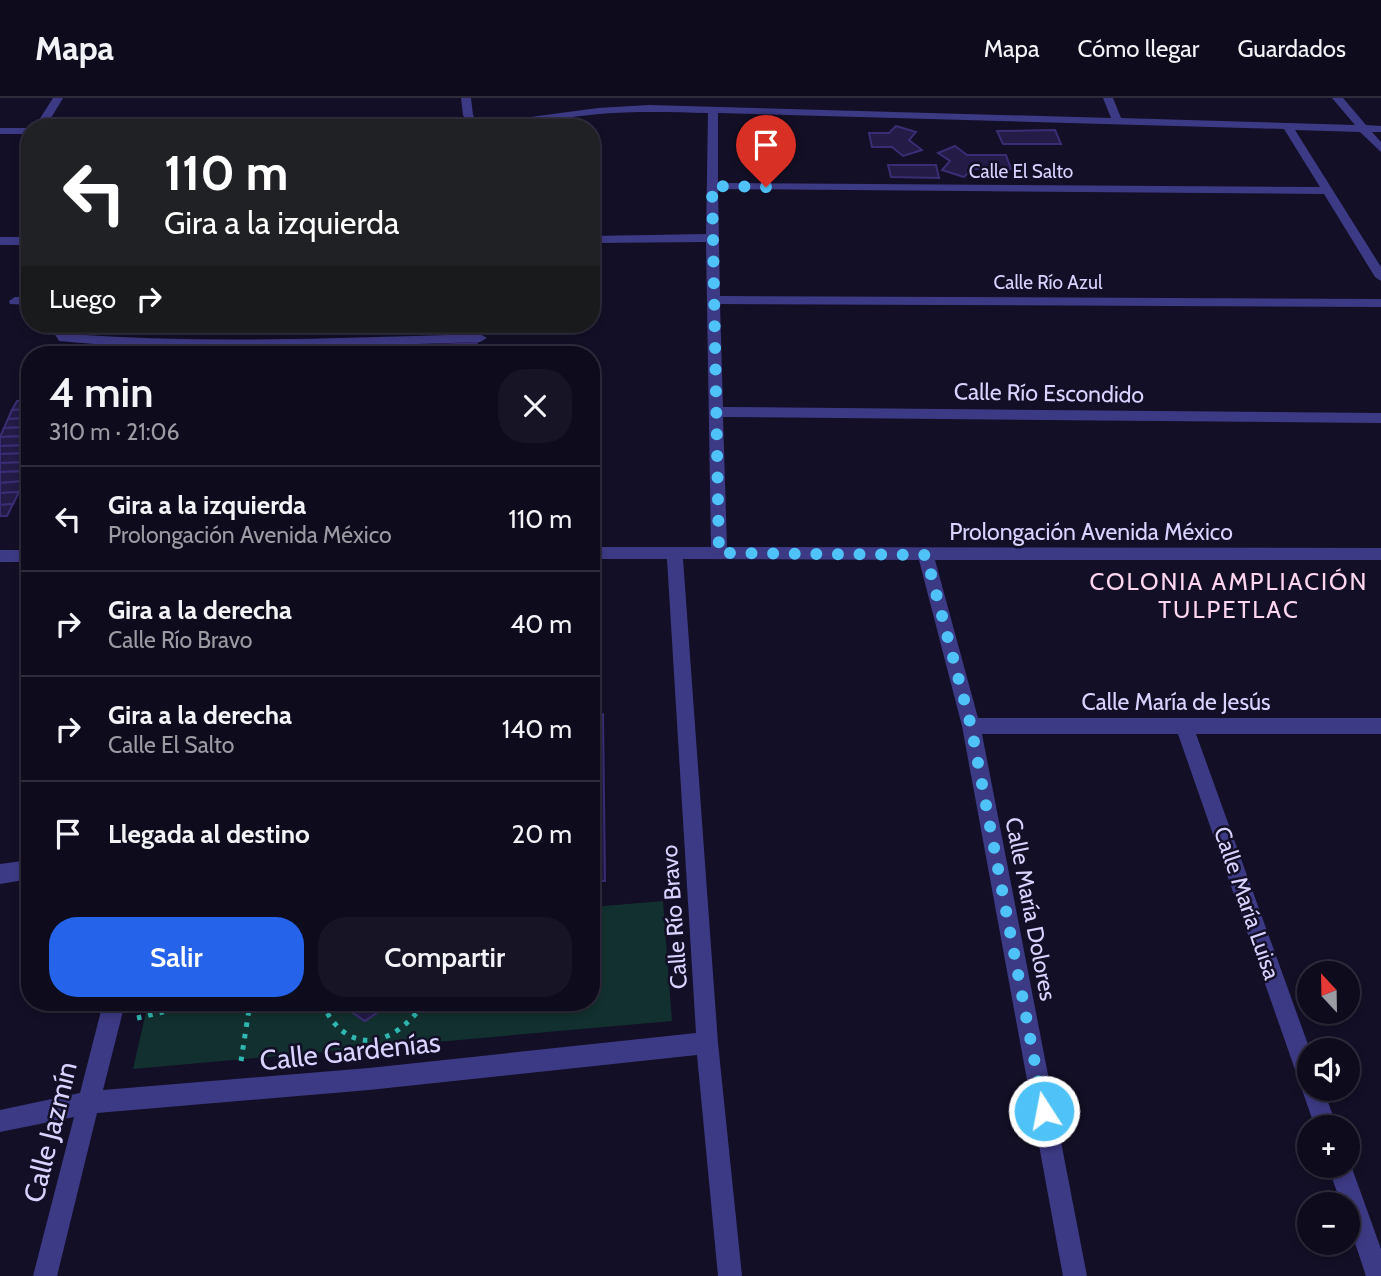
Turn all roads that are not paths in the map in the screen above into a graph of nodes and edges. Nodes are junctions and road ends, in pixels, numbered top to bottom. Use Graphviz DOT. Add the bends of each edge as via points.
graph roads {
  1 [pos="58,98"];
  2 [pos="466,98"];
  3 [pos="790,98"];
  4 [pos="1108,98"];
  5 [pos="1337,98"];
  6 [pos="713,111"];
  7 [pos="792,114"];
  8 [pos="45,119"];
  9 [pos="469,119"];
  10 [pos="538,119"];
  11 [pos="1117,121"];
  12 [pos="1287,126"];
  13 [pos="1364,129"];
  14 [pos="1381,129"];
  15 [pos="0,131"];
  16 [pos="21,131"];
  17 [pos="1381,149"];
  18 [pos="712,186"];
  19 [pos="1329,191"];
  20 [pos="712,238"];
  21 [pos="600,239"];
  22 [pos="0,241"];
  23 [pos="21,241"];
  24 [pos="1375,260"];
  25 [pos="1381,277"];
  26 [pos="714,299"];
  27 [pos="15,301"];
  28 [pos="21,301"];
  29 [pos="1381,303"];
  30 [pos="61,333"];
  31 [pos="480,338"];
  32 [pos="404,341"];
  33 [pos="109,346"];
  34 [pos="227,346"];
  35 [pos="403,346"];
  36 [pos="716,412"];
  37 [pos="1381,418"];
  38 [pos="600,553"];
  39 [pos="719,553"];
  40 [pos="675,554"];
  41 [pos="1381,554"];
  42 [pos="21,555"];
  43 [pos="926,555"];
  44 [pos="0,556"];
  45 [pos="971,726"];
  46 [pos="1381,726"];
  47 [pos="1185,727"];
  48 [pos="21,870"];
  49 [pos="0,874"];
  50 [pos="112,1014"];
  51 [pos="707,1043"];
  52 [pos="1297,1045"];
  53 [pos="88,1103"];
  54 [pos="0,1121"];
  55 [pos="1344,1178"];
  56 [pos="45,1276"];
  57 [pos="730,1276"];
  58 [pos="1075,1276"];
  59 [pos="1378,1276"];
  1 -- 8 [label="street"];
  2 -- 9 [label="street"];
  3 -- 7 [label="street"];
  4 -- 11 [label="street"];
  5 -- 13 [label="street"];
  6 -- 7 [label="street"];
  6 -- 10 [label="street" via="612,109"];
  6 -- 18 [label="street"];
  7 -- 11 [label="street"];
  11 -- 12 [label="street"];
  12 -- 13 [label="street"];
  12 -- 19 [label="street"];
  13 -- 14 [label="street"];
  13 -- 17 [label="street"];
  15 -- 16 [label="street"];
  18 -- 19 [label="street, Calle El Salto"];
  18 -- 20 [label="street"];
  19 -- 24 [label="street"];
  20 -- 21 [label="street"];
  20 -- 26 [label="street"];
  22 -- 23 [label="street"];
  24 -- 25 [label="street"];
  26 -- 29 [label="street, Calle Río Azul"];
  26 -- 36 [label="street"];
  27 -- 28 [label="street"];
  30 -- 33 [label="street" via="64,338"];
  31 -- 32 [label="street"];
  32 -- 34 [label="street"];
  32 -- 35 [label="street"];
  36 -- 37 [label="street, Calle Río Escondido"];
  36 -- 39 [label="street"];
  38 -- 40 [label="street, Prolongación Avenida México"];
  39 -- 40 [label="street, Prolongación Avenida México"];
  39 -- 43 [label="street, Prolongación Avenida México"];
  40 -- 51 [label="street, Calle Río Bravo"];
  41 -- 43 [label="street, Prolongación Avenida México"];
  42 -- 44 [label="street"];
  43 -- 45 [label="street, Calle María Dolores"];
  45 -- 47 [label="street, Calle María de Jesús"];
  45 -- 58 [label="street, Calle María Dolores"];
  46 -- 47 [label="street, Calle María de Jesús"];
  47 -- 52 [label="street, Calle María Luisa"];
  48 -- 49 [label="street"];
  50 -- 53 [label="street, Calle Jazmín"];
  51 -- 53 [label="street, Calle Gardenías"];
  51 -- 57 [label="street, Calle Río Bravo"];
  53 -- 54 [label="street, Calle Gardenías"];
  53 -- 56 [label="street, Calle Jazmín"];
  55 -- 59 [label="street"];
}
